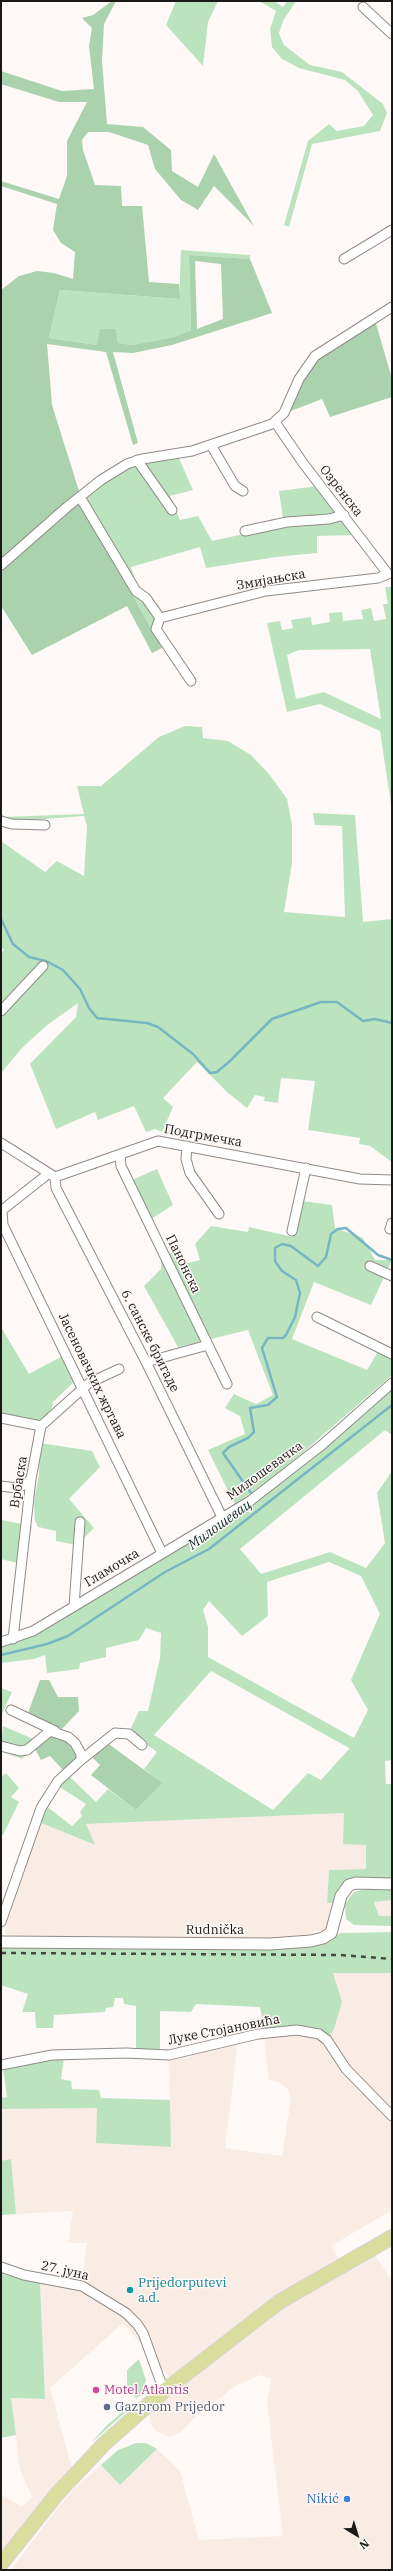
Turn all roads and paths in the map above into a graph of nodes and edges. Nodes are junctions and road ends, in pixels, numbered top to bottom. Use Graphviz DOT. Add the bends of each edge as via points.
graph roads {
  1 [pos="363,7"];
  2 [pos="392,34"];
  3 [pos="392,230"];
  4 [pos="344,259"];
  5 [pos="392,307"];
  6 [pos="275,422"];
  7 [pos="211,445"];
  8 [pos="137,460"];
  9 [pos="243,491"];
  10 [pos="80,497"];
  11 [pos="172,510"];
  12 [pos="344,515"];
  13 [pos="245,531"];
  14 [pos="1,565"];
  15 [pos="388,574"];
  16 [pos="160,618"];
  17 [pos="191,681"];
  18 [pos="1,821"];
  19 [pos="45,825"];
  20 [pos="43,966"];
  21 [pos="1,1011"];
  22 [pos="1,1143"];
  23 [pos="187,1146"];
  24 [pos="120,1155"];
  25 [pos="306,1168"];
  26 [pos="52,1176"];
  27 [pos="392,1180"];
  28 [pos="1,1210"];
  29 [pos="219,1214"];
  30 [pos="292,1231"];
  31 [pos="370,1266"];
  32 [pos="392,1276"];
  33 [pos="317,1317"];
  34 [pos="208,1344"];
  35 [pos="392,1354"];
  36 [pos="146,1362"];
  37 [pos="119,1369"];
  38 [pos="392,1383"];
  39 [pos="227,1384"];
  40 [pos="84,1387"];
  41 [pos="1,1418"];
  42 [pos="41,1426"];
  43 [pos="31,1479"];
  44 [pos="1,1486"];
  45 [pos="222,1517"];
  46 [pos="80,1522"];
  47 [pos="162,1553"];
  48 [pos="74,1606"];
  49 [pos="12,1639"];
  50 [pos="1,1642"];
  51 [pos="11,1710"];
  52 [pos="58,1732"];
  53 [pos="142,1745"];
  54 [pos="1,1746"];
  55 [pos="80,1760"];
  56 [pos="392,1884"];
  57 [pos="1,1922"];
  58 [pos="1,1942"];
  59 [pos="1,2065"];
  60 [pos="392,2116"];
  61 [pos="392,2237"];
  62 [pos="1,2267"];
  63 [pos="164,2391"];
  64 [pos="1,2564"];
  1 -- 2 [label="street"];
  3 -- 4 [label="street"];
  5 -- 6 [label="street" via="315,356 303,372 284,413"];
  6 -- 7 [label="street"];
  6 -- 12 [label="street, Озренска"];
  7 -- 8 [label="street" via="192,451"];
  7 -- 9 [label="street" via="235,486"];
  8 -- 10 [label="street" via="116,469"];
  8 -- 11 [label="street"];
  10 -- 14 [label="street"];
  10 -- 16 [label="street" via="136,591 146,598"];
  12 -- 13 [label="street" via="329,519 287,522"];
  12 -- 15 [label="street, Озренска"];
  15 -- 16 [label="street, Змијањска" via="378,578 266,591"];
  16 -- 17 [label="street" via="156,629"];
  18 -- 19 [label="street"];
  20 -- 21 [label="street"];
  22 -- 26 [label="street"];
  23 -- 24 [label="street, Подгрмечка" via="158,1141"];
  23 -- 25 [label="street, Подгрмечка"];
  23 -- 29 [label="street" via="186,1159 190,1173"];
  24 -- 26 [label="street, Подгрмечка"];
  24 -- 34 [label="street, Панонска" via="121,1166"];
  25 -- 27 [label="street, Подгрмечка" via="360,1179"];
  25 -- 30 [label="street"];
  26 -- 28 [label="street, Подгрмечка"];
  26 -- 36 [label="street, 6. санске бригаде"];
  28 -- 40 [label="street, Јасеновачких жртава" via="4,1225"];
  31 -- 32 [label="street"];
  33 -- 35 [label="street"];
  34 -- 36 [label="street"];
  34 -- 39 [label="street, Панонска"];
  36 -- 45 [label="street, 6. санске бригаде"];
  37 -- 40 [label="street"];
  38 -- 45 [label="street, Милошевачка" via="281,1478 250,1501"];
  40 -- 42 [label="street"];
  40 -- 47 [label="street, Јасеновачких жртава"];
  41 -- 42 [label="street"];
  42 -- 43 [label="street, Врбаска"];
  43 -- 44 [label="street" via="16,1488"];
  43 -- 49 [label="street, Врбаска"];
  45 -- 47 [label="street, Милошевачка"];
  46 -- 48 [label="street, Гламочка"];
  47 -- 48 [label="street, Гламочка"];
  48 -- 49 [label="street, Гламочка" via="33,1631"];
  49 -- 50 [label="street, Гламочка"];
  51 -- 52 [label="street"];
  52 -- 54 [label="street" via="50,1731 44,1734 27,1750 20,1751"];
  52 -- 55 [label="street" via="75,1743 81,1754"];
  53 -- 55 [label="street" via="129,1734 115,1733"];
  55 -- 57 [label="street" via="49,1792"];
  56 -- 58 [label="street, Rudnička" via="350,1885 341,1896 331,1933 311,1941 270,1944"];
  59 -- 60 [label="street, Луке Стојановића" via="52,2055 169,2054 258,2034 297,2030 319,2034 327,2040 346,2069"];
  61 -- 63 [label="main road" via="279,2302"];
  62 -- 63 [label="street, 27. јуна" via="24,2275 82,2286 126,2313 143,2333"];
  63 -- 64 [label="main road" via="99,2449 57,2494"];
}
